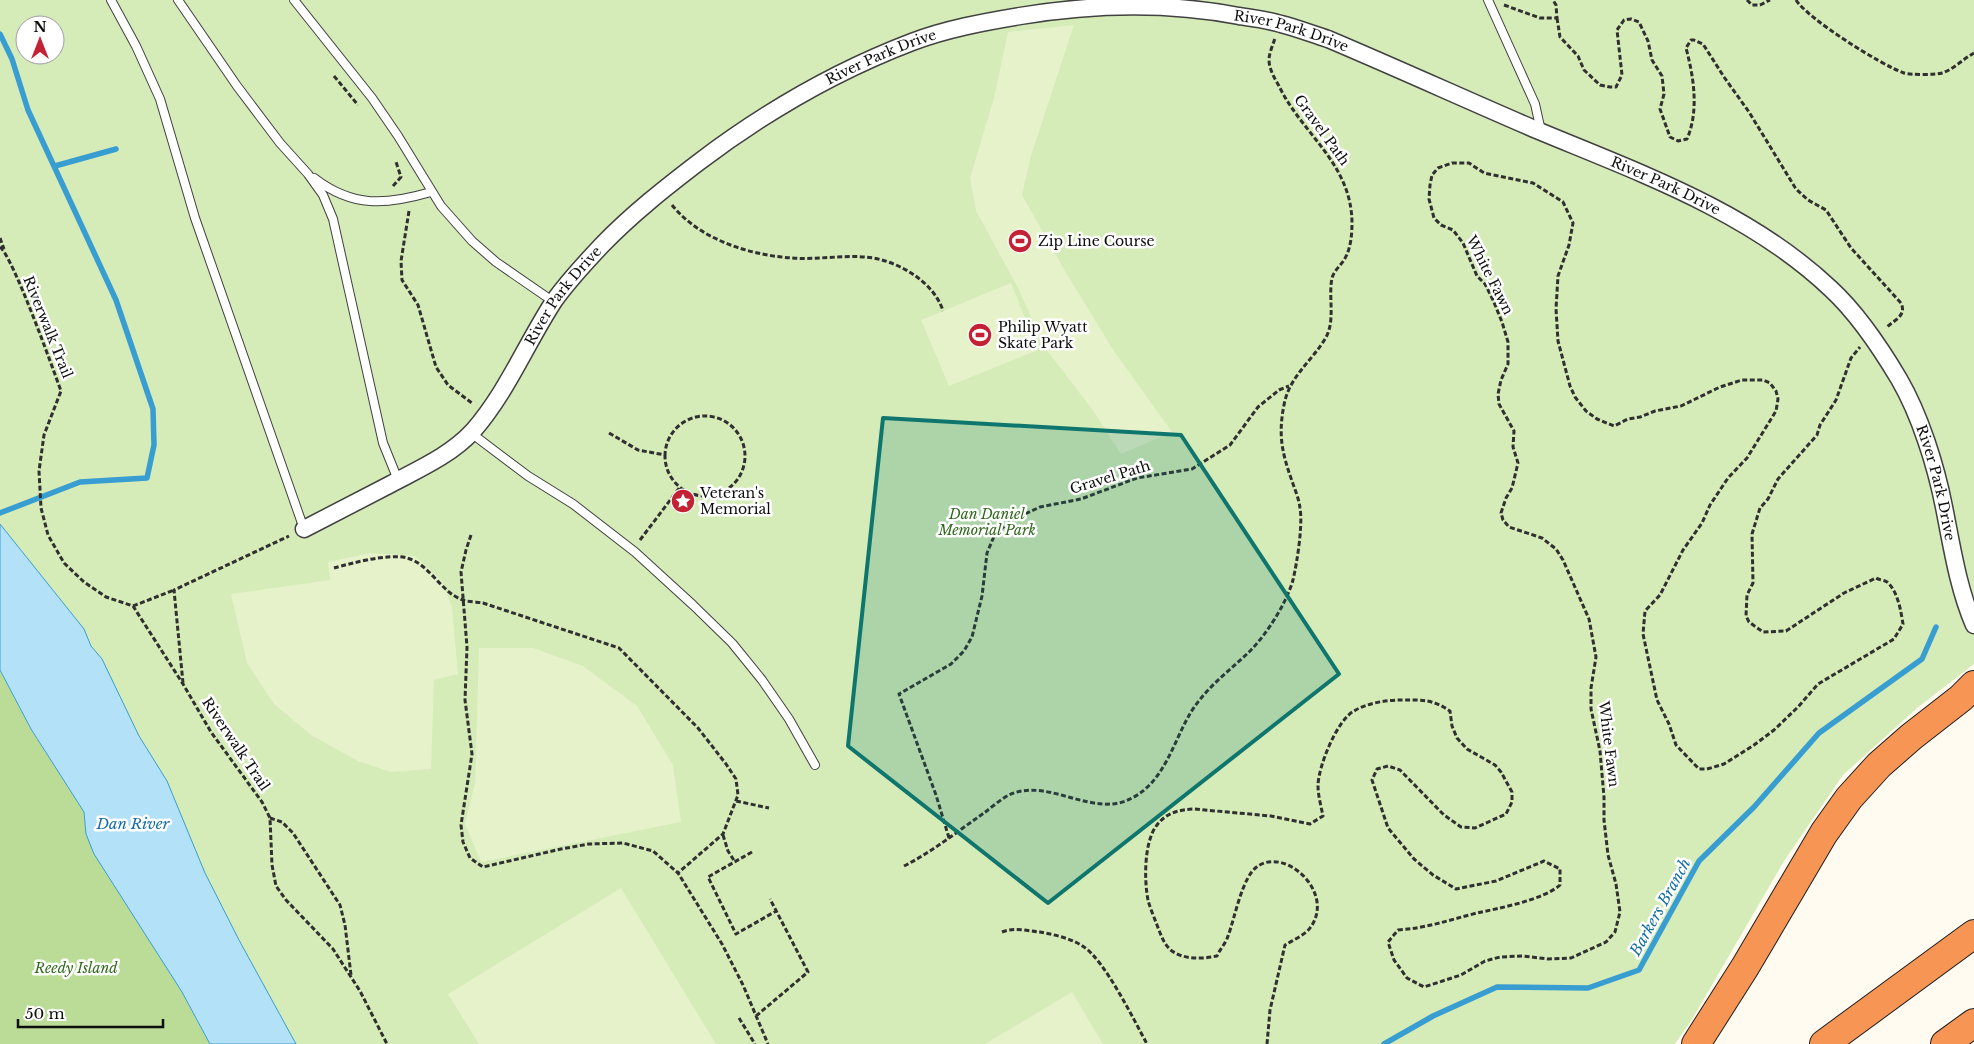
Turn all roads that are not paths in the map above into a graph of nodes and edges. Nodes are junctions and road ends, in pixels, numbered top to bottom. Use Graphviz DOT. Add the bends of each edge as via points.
graph roads {
  1 [pos="111,0"];
  2 [pos="178,0"];
  3 [pos="294,0"];
  4 [pos="1488,0"];
  5 [pos="1542,132"];
  6 [pos="308,174"];
  7 [pos="431,192"];
  8 [pos="554,302"];
  9 [pos="471,433"];
  10 [pos="398,480"];
  11 [pos="304,529"];
  12 [pos="1974,625"];
  13 [pos="1974,685"];
  14 [pos="815,765"];
  15 [pos="1974,934"];
  16 [pos="1974,1023"];
  17 [pos="1696,1044"];
  18 [pos="1824,1044"];
  19 [pos="1945,1044"];
  1 -- 11 [label="lane" via="160,99 194,218"];
  2 -- 6 [label="lane" via="237,86"];
  3 -- 7 [label="lane" via="372,98"];
  4 -- 5 [label="lane" via="1535,104"];
  5 -- 8 [label="street, River Park Drive" via="1328,39 1279,23 1211,10 1140,5 1056,10 974,24 915,41 850,68 791,99 720,146 630,216"];
  5 -- 12 [label="street, River Park Drive" via="1674,187 1769,239 1832,290 1860,320 1899,379 1928,449 1944,504 1954,559"];
  6 -- 7 [label="lane" via="341,195 358,200 380,202"];
  6 -- 10 [label="lane" via="323,195 333,219 383,443"];
  7 -- 8 [label="lane" via="490,257"];
  8 -- 9 [label="street, River Park Drive" via="506,384"];
  9 -- 10 [label="street, River Park Drive" via="424,467"];
  9 -- 14 [label="lane" via="528,476 573,504 693,604 732,643 762,680"];
  10 -- 11 [label="street, River Park Drive"];
  13 -- 17 [label="highway" via="1879,765 1849,798 1824,833"];
  15 -- 18 [label="highway"];
  16 -- 19 [label="highway"];
}
